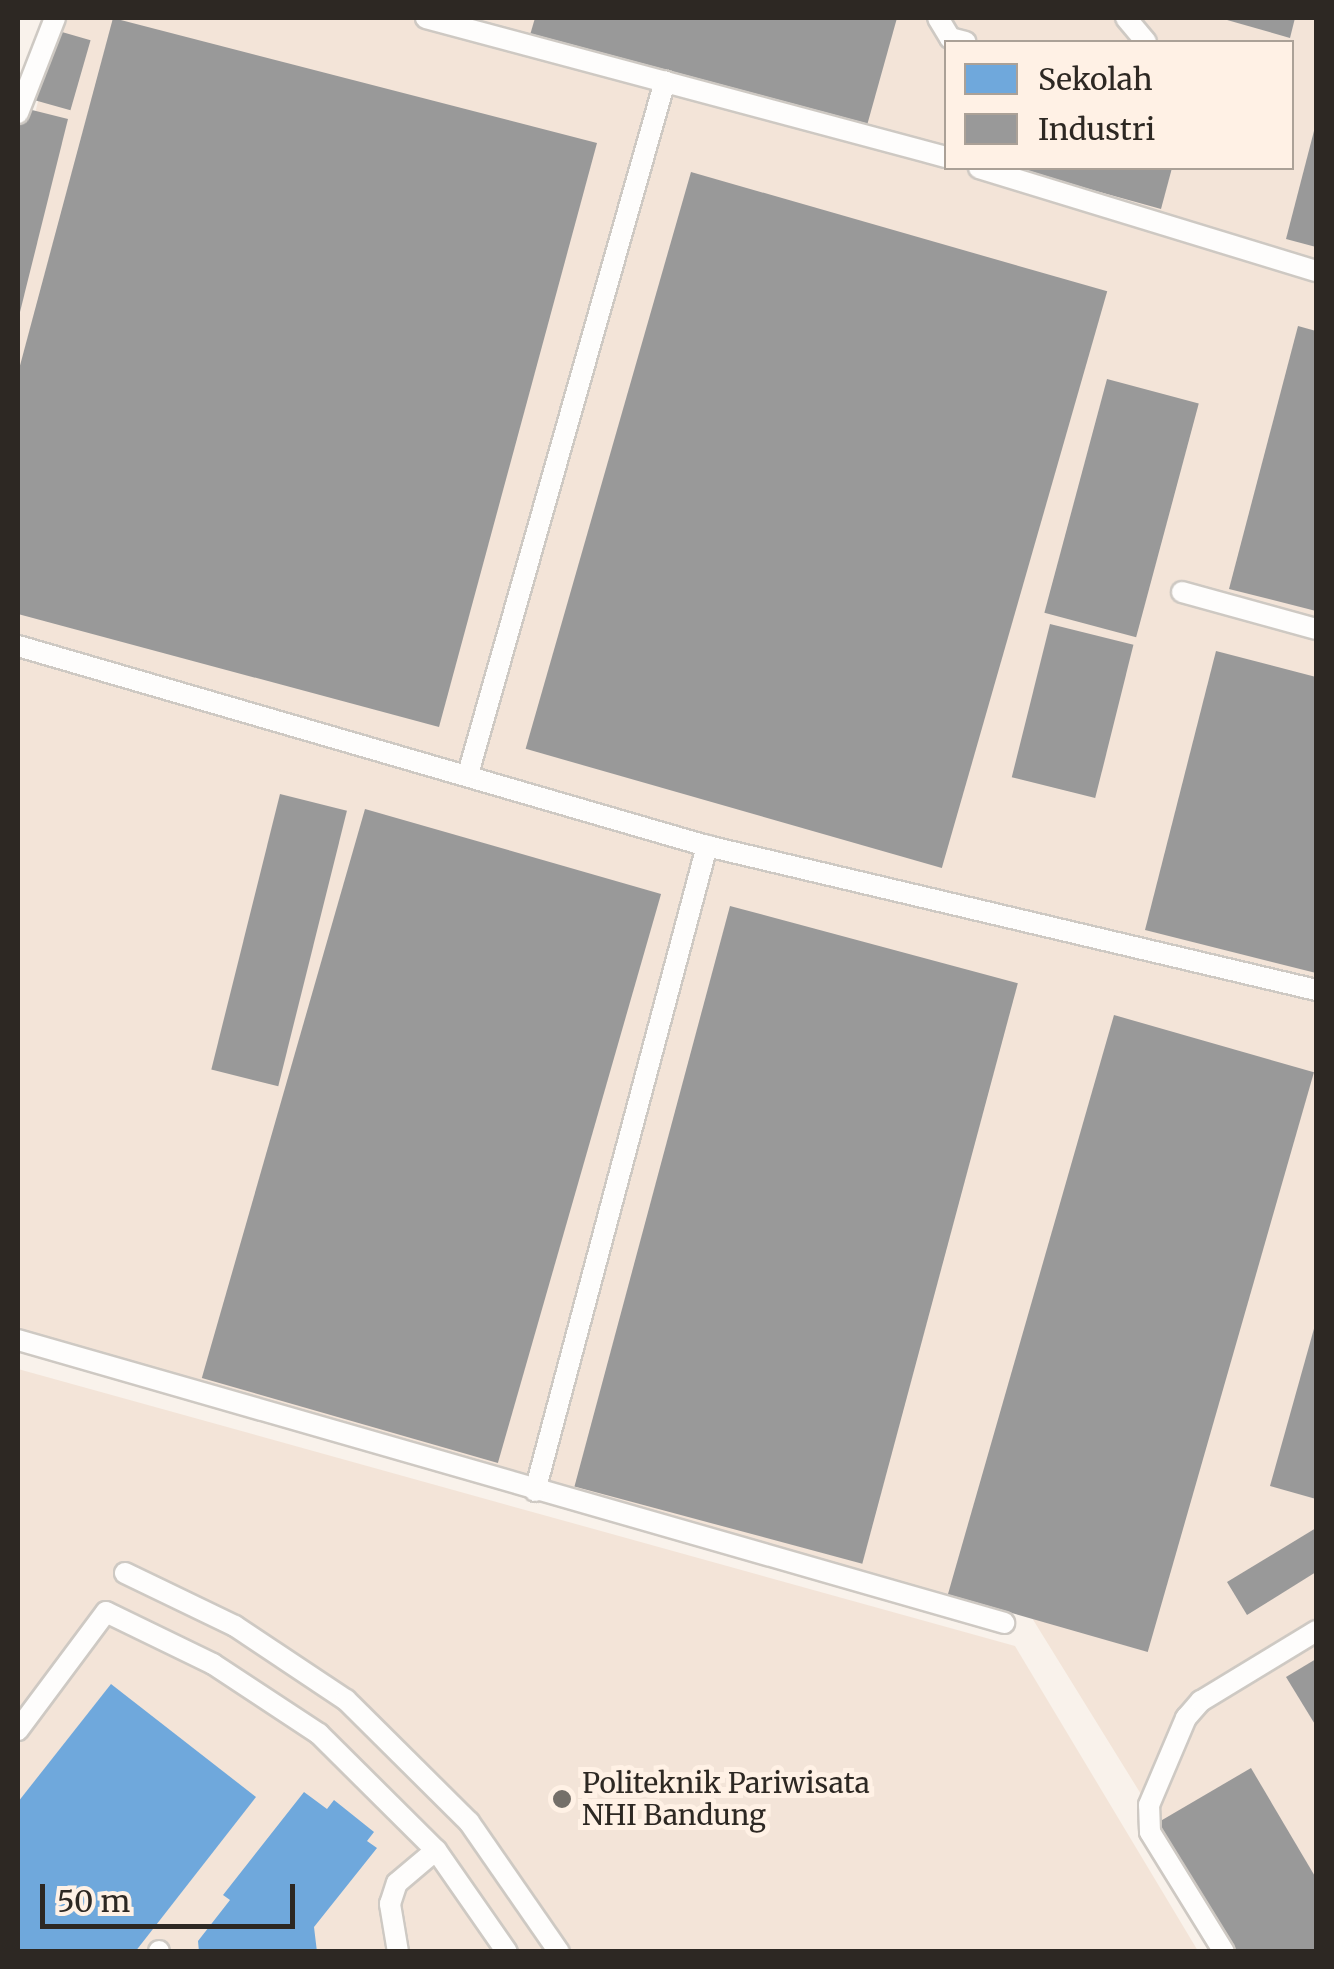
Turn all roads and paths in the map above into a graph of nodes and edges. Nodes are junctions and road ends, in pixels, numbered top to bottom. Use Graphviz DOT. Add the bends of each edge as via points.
graph roads {
  1 [pos="55,18"];
  2 [pos="426,18"];
  3 [pos="938,18"];
  4 [pos="1126,18"];
  5 [pos="505,28"];
  6 [pos="958,40"];
  7 [pos="1144,40"];
  8 [pos="665,81"];
  9 [pos="18,113"];
  10 [pos="944,156"];
  11 [pos="985,170"];
  12 [pos="1316,272"];
  13 [pos="1182,592"];
  14 [pos="1316,629"];
  15 [pos="18,646"];
  16 [pos="468,774"];
  17 [pos="707,846"];
  18 [pos="1316,990"];
  19 [pos="18,1340"];
  20 [pos="535,1492"];
  21 [pos="125,1573"];
  22 [pos="1004,1623"];
  23 [pos="1316,1631"];
  24 [pos="18,1730"];
  25 [pos="436,1850"];
  26 [pos="398,1952"];
  27 [pos="507,1952"];
  28 [pos="559,1952"];
  29 [pos="1224,1952"];
  1 -- 9 [label="lane"];
  2 -- 5 [label="lane"];
  3 -- 6 [label="lane"];
  4 -- 7 [label="lane"];
  5 -- 8 [label="lane"];
  8 -- 10 [label="lane"];
  8 -- 16 [label="lane"];
  11 -- 12 [label="lane"];
  13 -- 14 [label="lane"];
  15 -- 16 [label="lane"];
  16 -- 17 [label="lane"];
  17 -- 18 [label="lane"];
  17 -- 20 [label="lane"];
  19 -- 20 [label="lane"];
  20 -- 22 [label="lane"];
  21 -- 28 [label="lane" via="235,1626 346,1700 469,1822"];
  23 -- 29 [label="lane" via="1201,1701 1186,1718 1149,1804 1150,1832"];
  24 -- 25 [label="lane" via="106,1612 214,1664 319,1734"];
  25 -- 26 [label="lane" via="397,1883 390,1904"];
  25 -- 27 [label="lane"];
}
